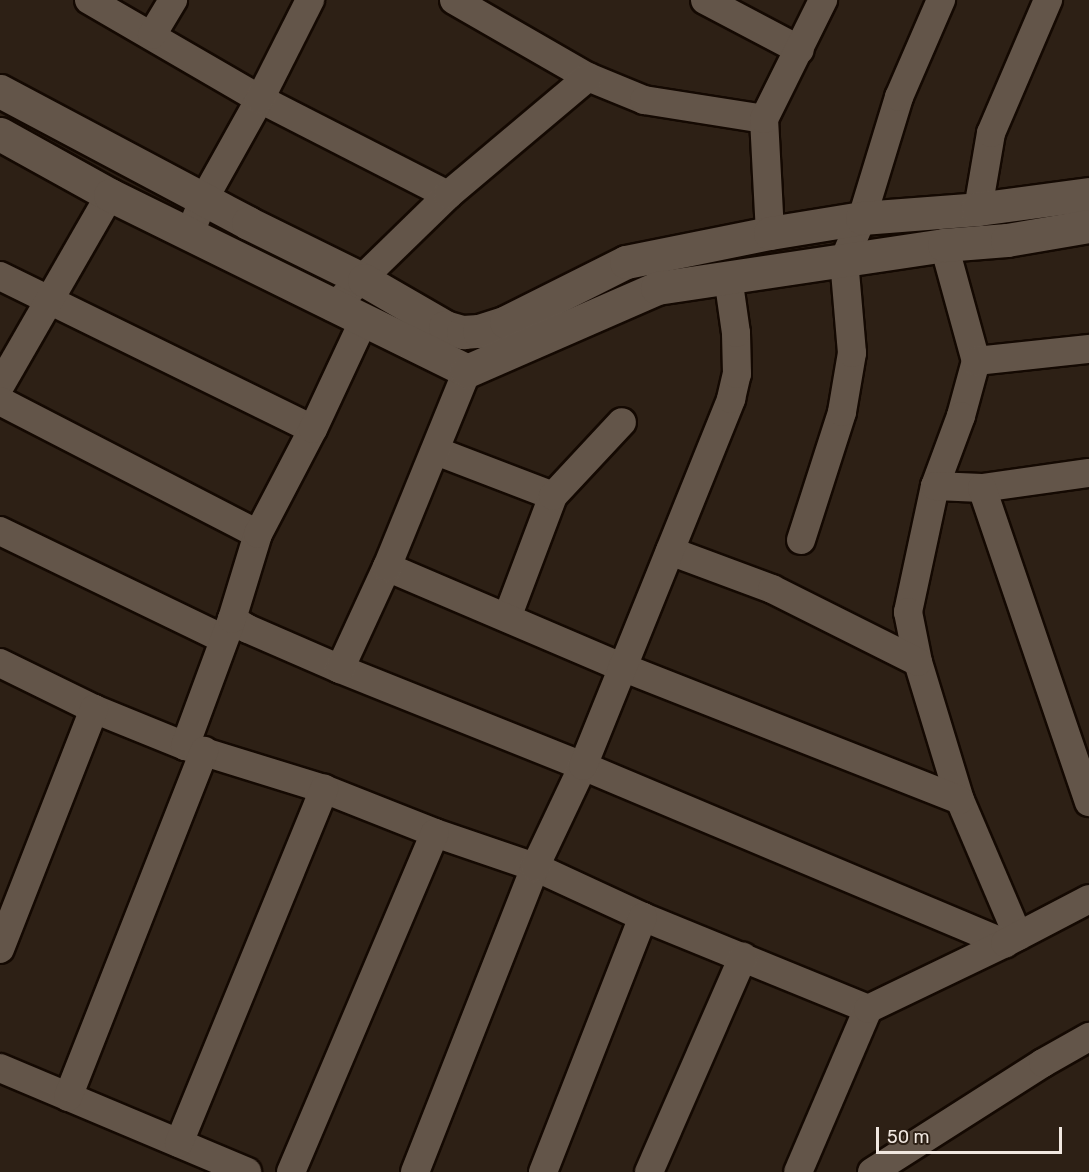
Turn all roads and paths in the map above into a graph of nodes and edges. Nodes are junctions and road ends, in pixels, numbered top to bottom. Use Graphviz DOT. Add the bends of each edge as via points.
graph roads {
  1 [pos="89,0"];
  2 [pos="173,0"];
  3 [pos="310,0"];
  4 [pos="454,0"];
  5 [pos="705,0"];
  6 [pos="822,0"];
  7 [pos="941,0"];
  8 [pos="1048,0"];
  9 [pos="152,35"];
  10 [pos="800,50"];
  11 [pos="588,77"];
  12 [pos="0,91"];
  13 [pos="260,99"];
  14 [pos="764,119"];
  15 [pos="0,134"];
  16 [pos="1089,194"];
  17 [pos="110,195"];
  18 [pos="448,195"];
  19 [pos="204,199"];
  20 [pos="978,209"];
  21 [pos="862,219"];
  22 [pos="1089,226"];
  23 [pos="190,233"];
  24 [pos="770,233"];
  25 [pos="944,245"];
  26 [pos="844,260"];
  27 [pos="0,276"];
  28 [pos="728,277"];
  29 [pos="364,280"];
  30 [pos="48,299"];
  31 [pos="333,307"];
  32 [pos="409,307"];
  33 [pos="363,322"];
  34 [pos="394,336"];
  35 [pos="1089,349"];
  36 [pos="976,361"];
  37 [pos="467,371"];
  38 [pos="0,386"];
  39 [pos="0,401"];
  40 [pos="622,422"];
  41 [pos="313,429"];
  42 [pos="436,451"];
  43 [pos="1089,473"];
  44 [pos="935,486"];
  45 [pos="982,488"];
  46 [pos="554,496"];
  47 [pos="0,531"];
  48 [pos="258,534"];
  49 [pos="801,540"];
  50 [pos="670,551"];
  51 [pos="387,567"];
  52 [pos="507,618"];
  53 [pos="227,629"];
  54 [pos="918,662"];
  55 [pos="0,663"];
  56 [pos="622,667"];
  57 [pos="340,669"];
  58 [pos="94,709"];
  59 [pos="194,748"];
  60 [pos="583,766"];
  61 [pos="324,789"];
  62 [pos="960,800"];
  63 [pos="1089,802"];
  64 [pos="435,833"];
  65 [pos="535,867"];
  66 [pos="1089,899"];
  67 [pos="643,917"];
  68 [pos="1012,939"];
  69 [pos="0,947"];
  70 [pos="743,957"];
  71 [pos="868,1009"];
  72 [pos="1089,1037"];
  73 [pos="0,1068"];
  74 [pos="68,1097"];
  75 [pos="179,1143"];
  76 [pos="247,1172"];
  77 [pos="291,1172"];
  78 [pos="415,1172"];
  79 [pos="544,1172"];
  80 [pos="649,1172"];
  81 [pos="798,1172"];
  82 [pos="872,1172"];
  1 -- 9 [label="street"];
  2 -- 9 [label="street"];
  3 -- 13 [label="street"];
  4 -- 11 [label="street"];
  5 -- 10 [label="street"];
  6 -- 10 [label="street"];
  7 -- 21 [label="street" via="899,97"];
  8 -- 20 [label="street" via="990,133"];
  9 -- 13 [label="street"];
  10 -- 14 [label="street"];
  11 -- 14 [label="street" via="644,100"];
  11 -- 18 [label="street"];
  12 -- 19 [label="street"];
  13 -- 18 [label="street"];
  13 -- 19 [label="street"];
  14 -- 24 [label="street"];
  15 -- 17 [label="street"];
  16 -- 20 [label="street"];
  17 -- 23 [label="street"];
  17 -- 30 [label="street"];
  18 -- 29 [label="street"];
  19 -- 23 [label="street"];
  19 -- 29 [label="street"];
  20 -- 21 [label="street"];
  21 -- 24 [label="street"];
  21 -- 26 [label="street"];
  22 -- 25 [label="street" via="1007,240"];
  23 -- 31 [label="street"];
  24 -- 32 [label="street" via="626,262 506,322 479,331 445,327"];
  25 -- 26 [label="street"];
  25 -- 36 [label="street"];
  26 -- 28 [label="street"];
  26 -- 49 [label="street" via="852,353 842,412"];
  27 -- 30 [label="street"];
  28 -- 37 [label="street" via="657,288"];
  28 -- 50 [label="street" via="737,374 731,399"];
  29 -- 31 [label="street"];
  29 -- 32 [label="street"];
  30 -- 38 [label="street"];
  30 -- 41 [label="street"];
  31 -- 33 [label="street"];
  32 -- 34 [label="street"];
  33 -- 34 [label="street"];
  33 -- 41 [label="street"];
  34 -- 37 [label="street"];
  35 -- 36 [label="street"];
  36 -- 44 [label="street"];
  37 -- 42 [label="street"];
  39 -- 48 [label="street"];
  40 -- 46 [label="street"];
  41 -- 48 [label="street"];
  42 -- 46 [label="street"];
  42 -- 51 [label="street"];
  43 -- 45 [label="street"];
  44 -- 45 [label="street"];
  44 -- 54 [label="street" via="908,612"];
  45 -- 63 [label="street"];
  46 -- 52 [label="street"];
  47 -- 53 [label="street"];
  48 -- 53 [label="street"];
  50 -- 54 [label="street" via="772,589"];
  50 -- 56 [label="street"];
  51 -- 52 [label="street"];
  51 -- 57 [label="street"];
  52 -- 56 [label="street"];
  53 -- 57 [label="street" via="248,629"];
  53 -- 59 [label="street"];
  54 -- 62 [label="street"];
  55 -- 58 [label="street"];
  56 -- 60 [label="street"];
  56 -- 62 [label="street"];
  57 -- 60 [label="street"];
  58 -- 59 [label="street"];
  58 -- 69 [label="street"];
  59 -- 61 [label="street"];
  59 -- 74 [label="street"];
  60 -- 65 [label="street"];
  60 -- 68 [label="street"];
  61 -- 64 [label="street"];
  61 -- 75 [label="street"];
  62 -- 68 [label="street"];
  64 -- 65 [label="street"];
  64 -- 77 [label="street"];
  65 -- 67 [label="street"];
  65 -- 78 [label="street"];
  66 -- 68 [label="street"];
  67 -- 70 [label="street"];
  67 -- 79 [label="street"];
  68 -- 71 [label="street"];
  70 -- 71 [label="street"];
  70 -- 80 [label="street"];
  71 -- 81 [label="street"];
  72 -- 82 [label="street"];
  73 -- 74 [label="street"];
  74 -- 75 [label="street"];
  75 -- 76 [label="street"];
}
